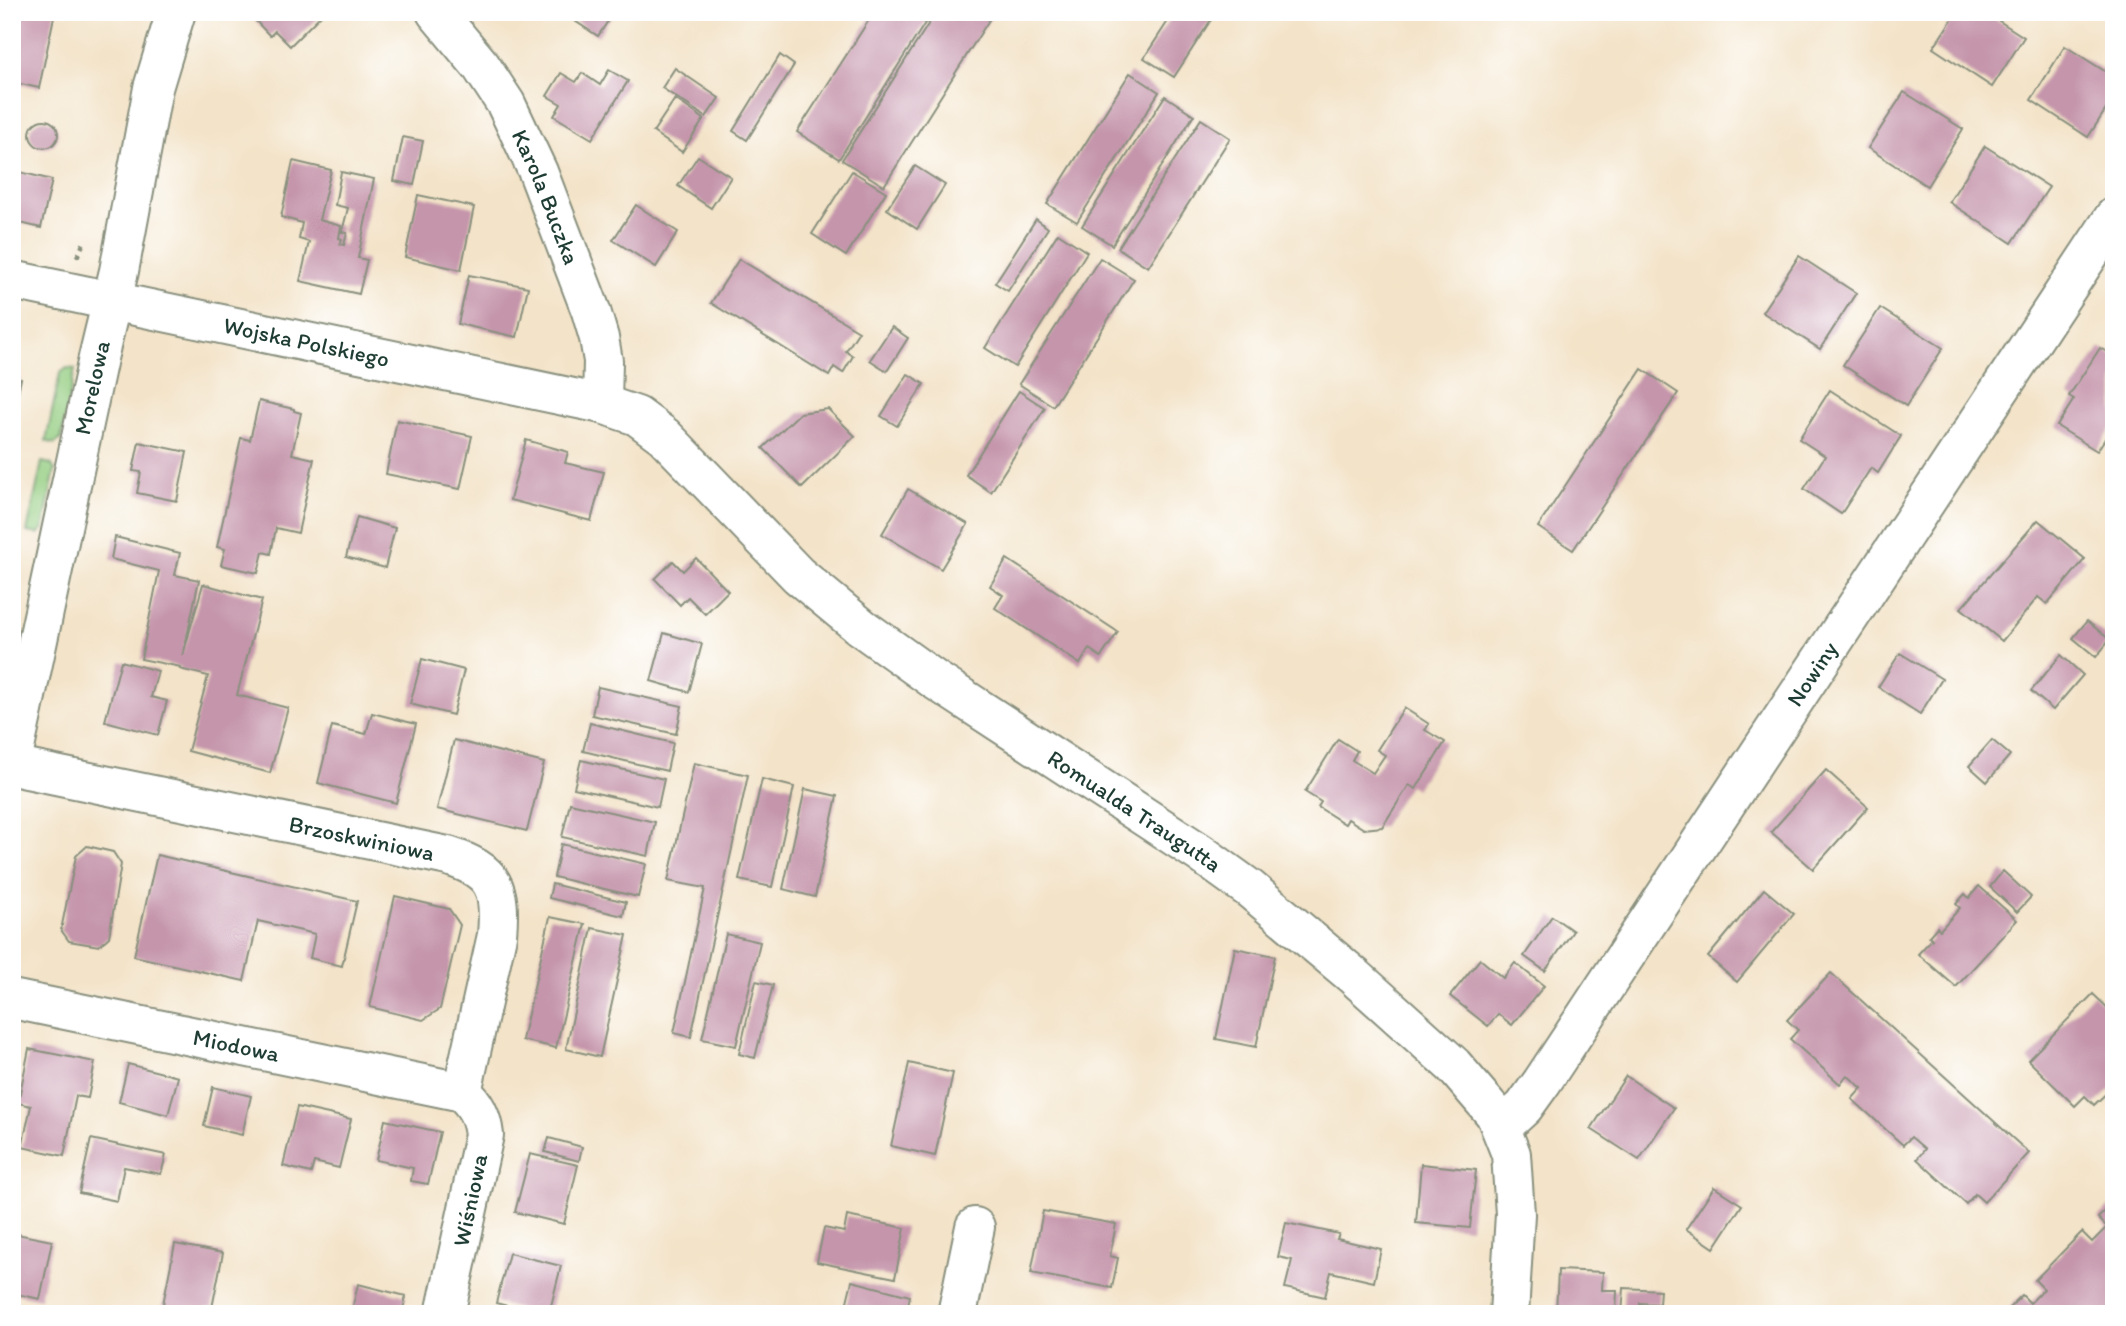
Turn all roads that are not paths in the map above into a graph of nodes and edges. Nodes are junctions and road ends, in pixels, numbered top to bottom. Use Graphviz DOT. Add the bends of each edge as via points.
graph roads {
  1 [pos="176,12"];
  2 [pos="436,12"];
  3 [pos="2114,217"];
  4 [pos="2100,269"];
  5 [pos="12,280"];
  6 [pos="111,299"];
  7 [pos="602,404"];
  8 [pos="12,764"];
  9 [pos="12,999"];
  10 [pos="462,1092"];
  11 [pos="1502,1127"];
  12 [pos="975,1227"];
  13 [pos="445,1314"];
  14 [pos="957,1314"];
  15 [pos="1509,1314"];
  1 -- 6 [label="street, Morelowa" via="153,88"];
  2 -- 7 [label="street, Karola Buczka" via="481,66 523,138 591,312 603,361"];
  3 -- 4 [label="street, Nowiny"];
  4 -- 11 [label="street, Nowiny" via="2034,334 1542,1082"];
  5 -- 6 [label="street, Wojska Polskiego"];
  6 -- 7 [label="street, Wojska Polskiego"];
  6 -- 8 [label="street, Morelowa"];
  7 -- 11 [label="street, Romualda Traugutta" via="637,416 664,436 798,575 861,627 1258,895 1453,1065"];
  8 -- 10 [label="street, Brzoskwiniowa" via="448,856 481,870 493,882 499,916"];
  9 -- 10 [label="street, Miodowa"];
  10 -- 13 [label="street, Wiśniowa" via="477,1109 484,1135"];
  11 -- 15 [label="street, Romualda Traugutta" via="1514,1181"];
  12 -- 14 [label="street"];
}
